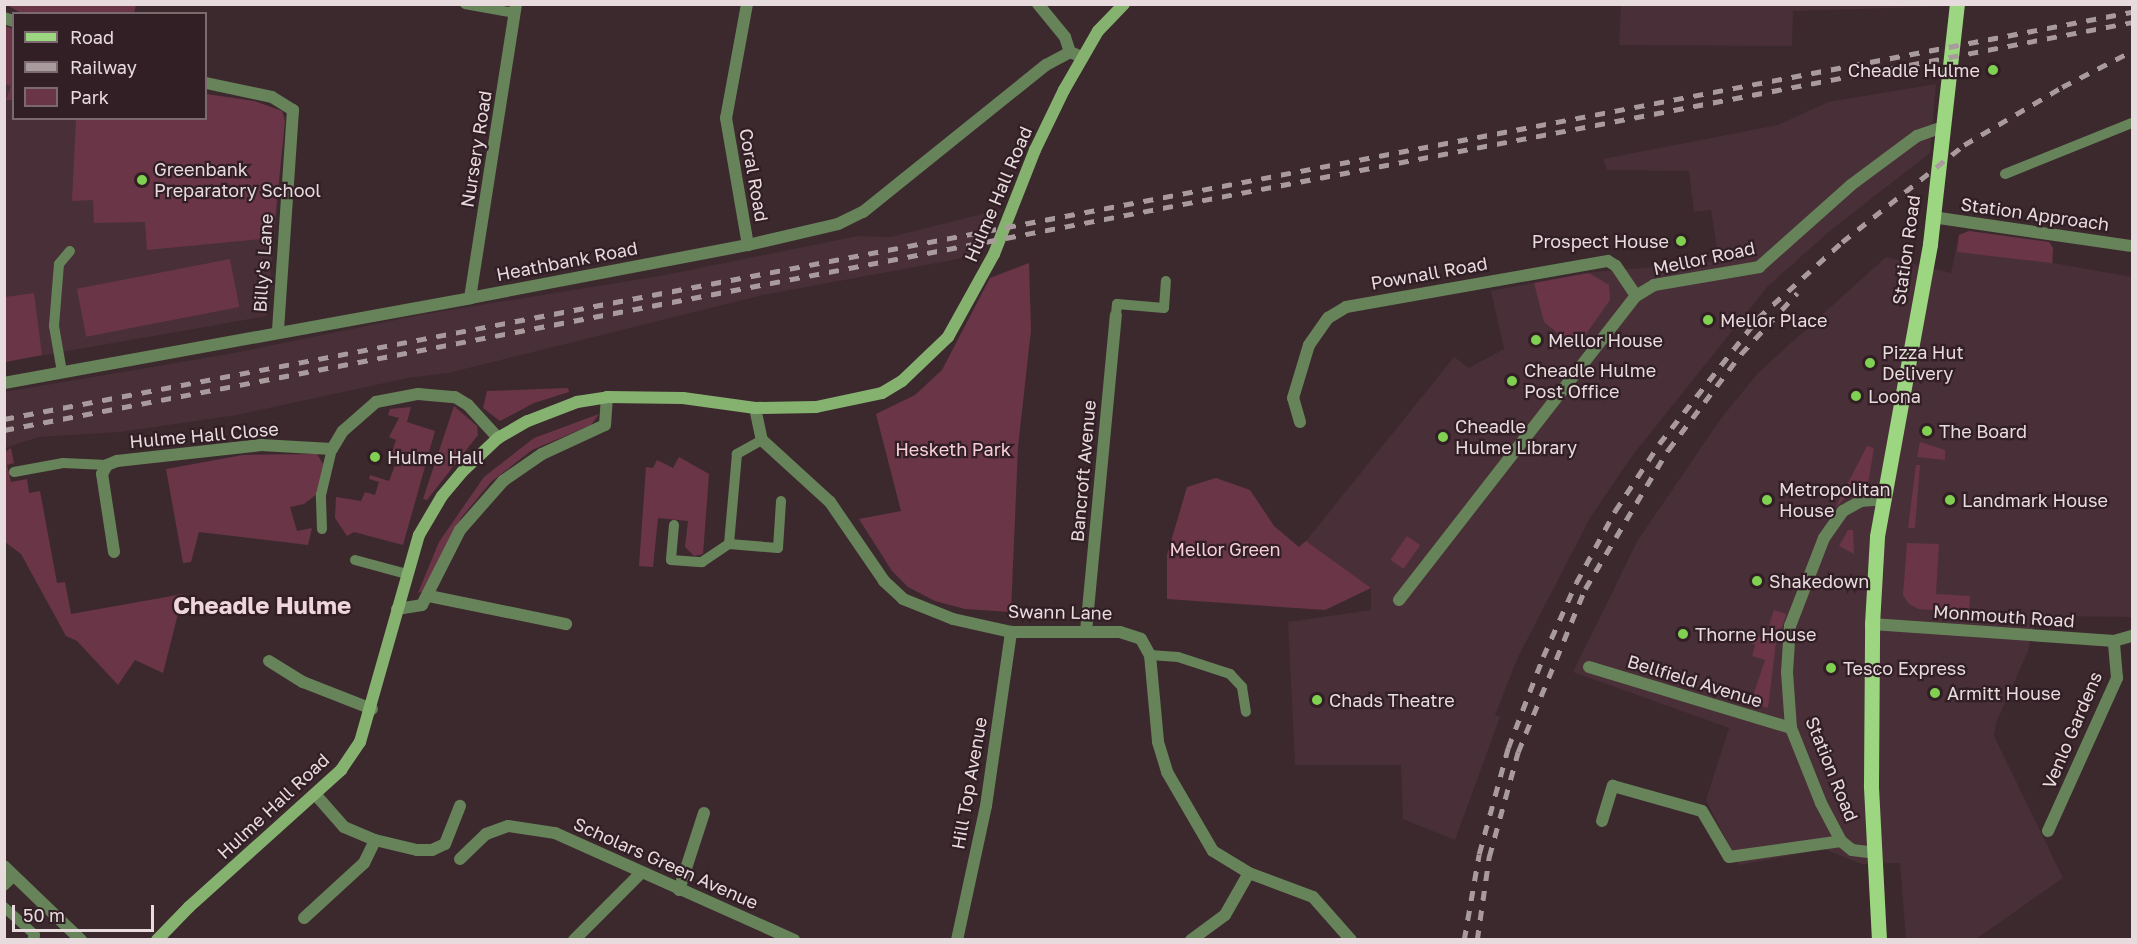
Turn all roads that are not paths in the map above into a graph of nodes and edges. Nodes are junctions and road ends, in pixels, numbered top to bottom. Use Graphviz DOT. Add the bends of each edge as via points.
graph roads {
  1 [pos="465,4"];
  2 [pos="747,4"];
  3 [pos="1038,4"];
  4 [pos="1124,4"];
  5 [pos="1958,4"];
  6 [pos="515,9"];
  7 [pos="1076,55"];
  8 [pos="207,83"];
  9 [pos="2133,123"];
  10 [pos="1940,128"];
  11 [pos="2005,174"];
  12 [pos="1932,217"];
  13 [pos="748,245"];
  14 [pos="2133,246"];
  15 [pos="70,251"];
  16 [pos="1166,281"];
  17 [pos="1636,296"];
  18 [pos="470,298"];
  19 [pos="1116,315"];
  20 [pos="278,332"];
  21 [pos="62,372"];
  22 [pos="4,382"];
  23 [pos="607,397"];
  24 [pos="755,408"];
  25 [pos="1300,422"];
  26 [pos="498,438"];
  27 [pos="762,440"];
  28 [pos="332,449"];
  29 [pos="107,465"];
  30 [pos="14,472"];
  31 [pos="1882,499"];
  32 [pos="781,501"];
  33 [pos="674,525"];
  34 [pos="322,530"];
  35 [pos="729,544"];
  36 [pos="114,552"];
  37 [pos="355,560"];
  38 [pos="407,574"];
  39 [pos="429,596"];
  40 [pos="1399,600"];
  41 [pos="397,609"];
  42 [pos="566,624"];
  43 [pos="1872,624"];
  44 [pos="1086,631"];
  45 [pos="1011,632"];
  46 [pos="2133,636"];
  47 [pos="2114,641"];
  48 [pos="1150,655"];
  49 [pos="269,661"];
  50 [pos="1589,667"];
  51 [pos="372,709"];
  52 [pos="1246,712"];
  53 [pos="1791,728"];
  54 [pos="315,794"];
  55 [pos="460,806"];
  56 [pos="704,813"];
  57 [pos="1602,821"];
  58 [pos="2048,831"];
  59 [pos="375,840"];
  60 [pos="1841,842"];
  61 [pos="1876,853"];
  62 [pos="460,859"];
  63 [pos="4,866"];
  64 [pos="641,873"];
  65 [pos="1249,873"];
  66 [pos="14,876"];
  67 [pos="4,886"];
  68 [pos="679,890"];
  69 [pos="4,907"];
  70 [pos="304,918"];
  71 [pos="32,939"];
  72 [pos="81,939"];
  73 [pos="158,939"];
  74 [pos="574,939"];
  75 [pos="794,939"];
  76 [pos="957,939"];
  77 [pos="1191,939"];
  78 [pos="1351,939"];
  79 [pos="1879,939"];
  1 -- 6 [label="lane"];
  2 -- 13 [label="street, Coral Road" via="726,118"];
  3 -- 7 [label="street"];
  4 -- 7 [label="main road, Hulme Hall Road"];
  5 -- 10 [label="main road, Station Road"];
  6 -- 18 [label="street, Nursery Road"];
  7 -- 13 [label="street, Heathbank Road" via="1046,65 859,215"];
  7 -- 24 [label="main road, Hulme Hall Road" via="994,254 948,337 923,365 882,393 861,399 816,407"];
  8 -- 20 [label="street, Billy's Lane" via="272,97 293,110"];
  9 -- 11 [label="lane"];
  10 -- 12 [label="main road, Station Road"];
  10 -- 17 [label="street, Mellor Road" via="1917,136 1851,185 1759,267 1654,285"];
  12 -- 14 [label="street, Station Approach"];
  12 -- 31 [label="main road, Station Road"];
  13 -- 18 [label="street, Heathbank Road"];
  15 -- 21 [label="lane" via="59,264 54,326"];
  16 -- 19 [label="lane" via="1164,308 1117,304"];
  17 -- 25 [label="street, Pownall Road" via="1616,266 1608,261 1346,306 1328,318 1309,345 1293,398"];
  17 -- 40 [label="street, Mellor Road"];
  18 -- 20 [label="street, Heathbank Road"];
  19 -- 44 [label="street, Bancroft Avenue"];
  20 -- 21 [label="street, Heathbank Road"];
  21 -- 22 [label="street, Heathbank Road"];
  23 -- 24 [label="main road, Hulme Hall Road" via="683,398"];
  23 -- 26 [label="main road, Hulme Hall Road" via="555,408"];
  23 -- 39 [label="street" via="605,425 520,468 480,506 445,555"];
  24 -- 27 [label="street"];
  26 -- 28 [label="street" via="468,405 455,397 418,394 376,402 343,431"];
  26 -- 38 [label="main road, Hulme Hall Road" via="442,496 420,535"];
  27 -- 35 [label="lane" via="737,454"];
  27 -- 45 [label="street, Swann Lane" via="831,502 884,581 903,599 953,619"];
  28 -- 29 [label="street, Hulme Hall Close" via="261,445"];
  28 -- 34 [label="lane" via="321,495"];
  29 -- 30 [label="lane" via="63,463"];
  29 -- 36 [label="street, Hulme Hall Close" via="102,482"];
  31 -- 43 [label="main road, Station Road"];
  31 -- 53 [label="street, Station Road" via="1861,501 1844,511 1824,538 1809,570 1790,626 1786,672"];
  32 -- 35 [label="lane" via="778,549"];
  33 -- 35 [label="lane" via="671,560 702,562"];
  37 -- 38 [label="lane"];
  38 -- 41 [label="main road, Hulme Hall Road"];
  39 -- 41 [label="street" via="412,610"];
  39 -- 42 [label="street"];
  41 -- 51 [label="main road, Hulme Hall Road"];
  43 -- 47 [label="street, Monmouth Road"];
  43 -- 61 [label="main road, Station Road" via="1871,785"];
  44 -- 45 [label="street, Swann Lane"];
  44 -- 48 [label="street, Swann Lane" via="1131,634 1146,645"];
  45 -- 76 [label="street, Hill Top Avenue" via="987,806"];
  46 -- 47 [label="street, Monmouth Road"];
  47 -- 58 [label="street, Venlo Gardens" via="2117,678"];
  48 -- 52 [label="lane" via="1178,657 1230,674 1242,687"];
  48 -- 65 [label="street" via="1158,742 1167,772 1213,851"];
  49 -- 51 [label="street" via="303,682"];
  50 -- 53 [label="street, Bellfield Avenue"];
  51 -- 54 [label="main road, Hulme Hall Road" via="360,742 341,770"];
  53 -- 60 [label="street, Station Road"];
  54 -- 59 [label="street" via="344,827"];
  54 -- 73 [label="main road, Hulme Hall Road"];
  55 -- 59 [label="street" via="446,844 432,850"];
  56 -- 68 [label="street"];
  57 -- 60 [label="street" via="1613,786 1702,811 1729,857"];
  59 -- 70 [label="street" via="364,863"];
  60 -- 61 [label="street, Station Road" via="1852,850"];
  61 -- 79 [label="main road, Station Road"];
  62 -- 64 [label="street, Scholars Green Avenue" via="486,834 508,826 555,833"];
  63 -- 66 [label="street"];
  64 -- 68 [label="street, Scholars Green Avenue"];
  64 -- 74 [label="street"];
  65 -- 77 [label="street" via="1225,915"];
  65 -- 78 [label="street" via="1313,897"];
  66 -- 67 [label="lane"];
  66 -- 72 [label="street"];
  68 -- 75 [label="street, Scholars Green Avenue"];
  69 -- 71 [label="lane" via="35,935"];
}
